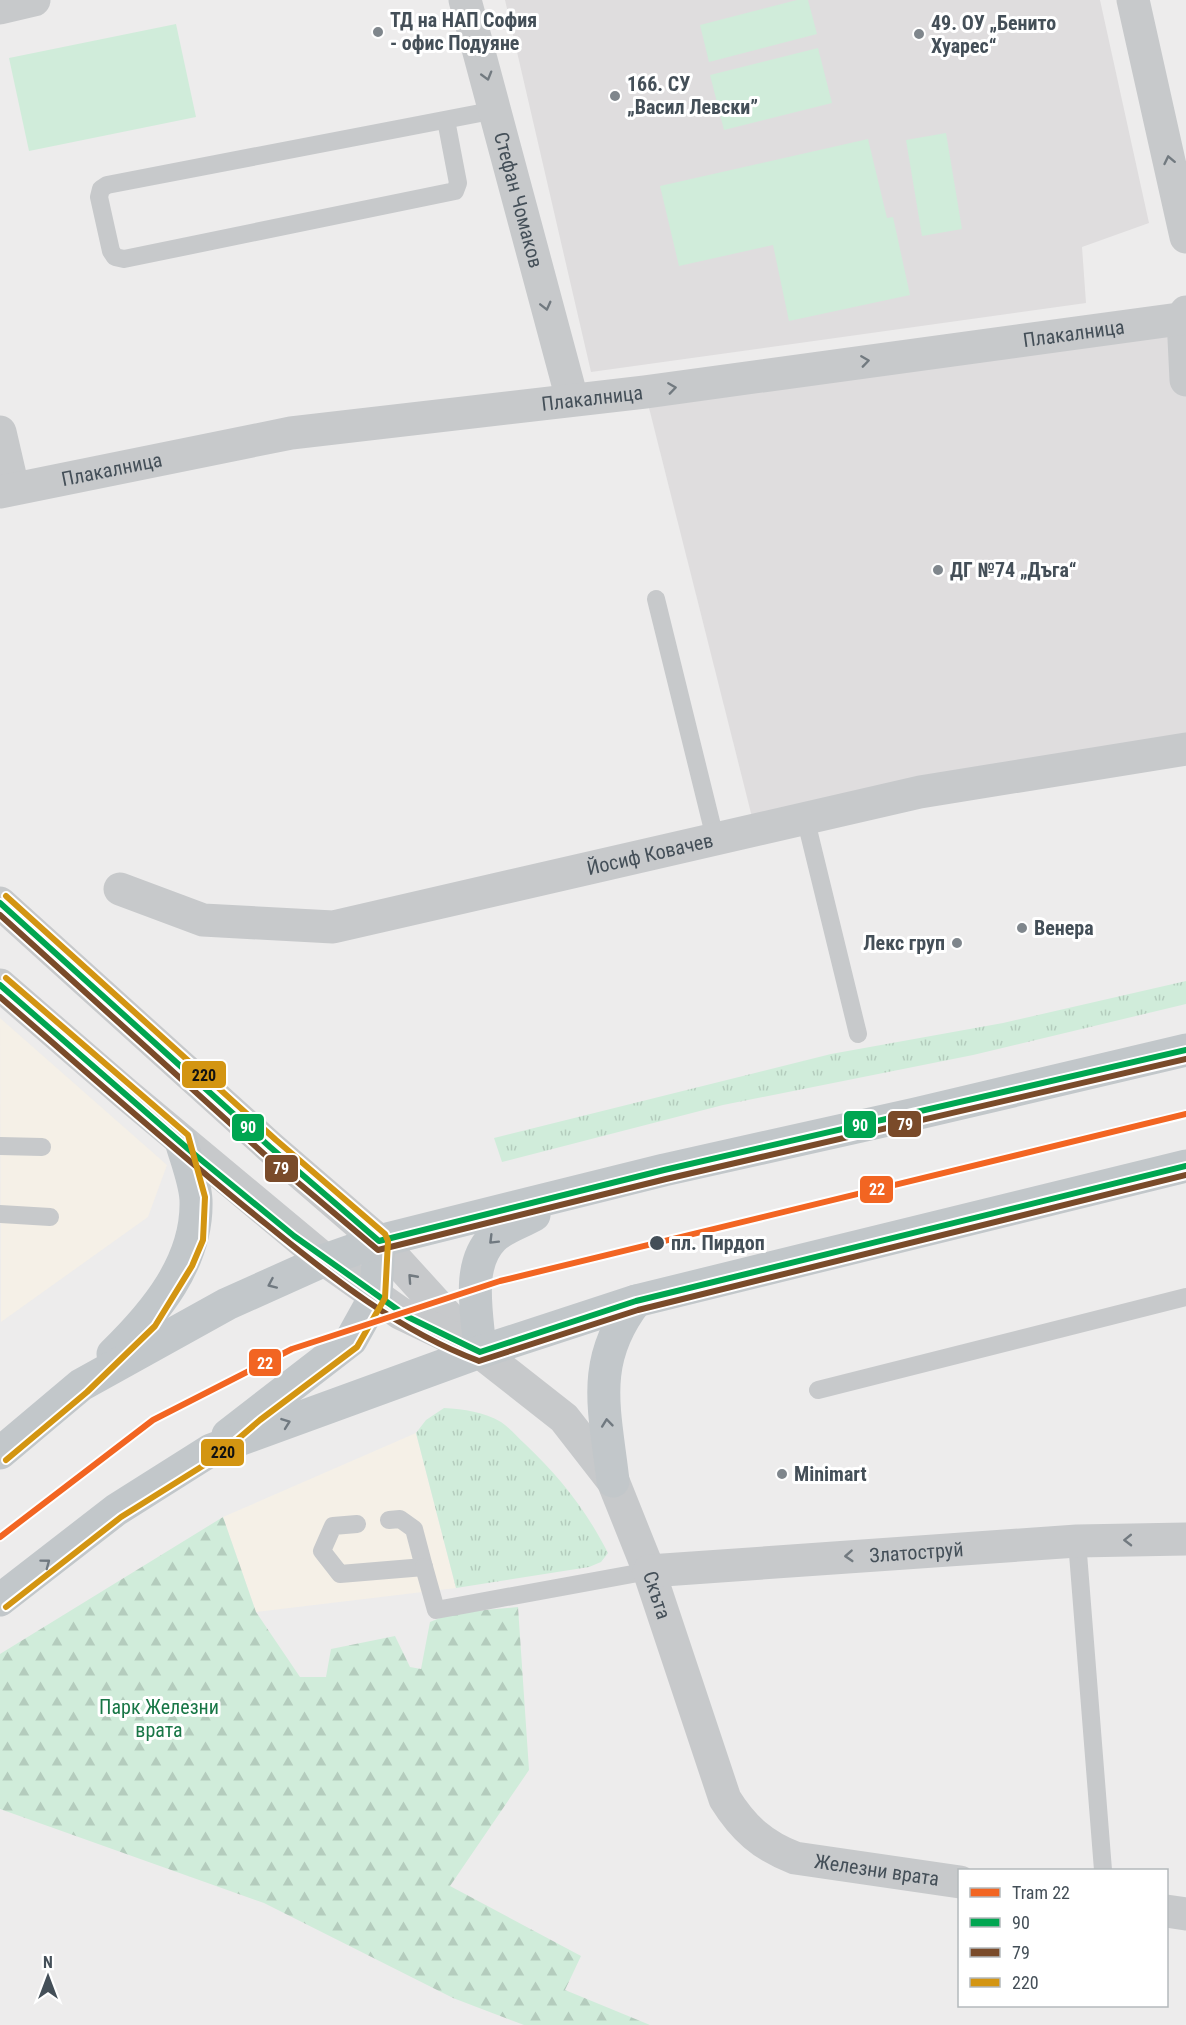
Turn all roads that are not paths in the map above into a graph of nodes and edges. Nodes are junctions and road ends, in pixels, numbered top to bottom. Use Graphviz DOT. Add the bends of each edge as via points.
graph roads {
  1 [pos="34,0"];
  2 [pos="465,0"];
  3 [pos="1133,0"];
  4 [pos="0,8"];
  5 [pos="496,110"];
  6 [pos="446,120"];
  7 [pos="1186,237"];
  8 [pos="1185,316"];
  9 [pos="1186,380"];
  10 [pos="572,399"];
  11 [pos="0,432"];
  12 [pos="7,490"];
  13 [pos="656,599"];
  14 [pos="1186,749"];
  15 [pos="805,817"];
  16 [pos="715,838"];
  17 [pos="120,889"];
  18 [pos="0,903"];
  19 [pos="2,990"];
  20 [pos="858,1034"];
  21 [pos="1186,1050"];
  22 [pos="181,1141"];
  23 [pos="0,1146"];
  24 [pos="42,1147"];
  25 [pos="1186,1166"];
  26 [pos="580,1191"];
  27 [pos="0,1214"];
  28 [pos="50,1217"];
  29 [pos="379,1241"];
  30 [pos="325,1260"];
  31 [pos="376,1295"];
  32 [pos="1186,1297"];
  33 [pos="636,1301"];
  34 [pos="480,1352"];
  35 [pos="81,1385"];
  36 [pos="818,1390"];
  37 [pos="211,1450"];
  38 [pos="0,1454"];
  39 [pos="613,1481"];
  40 [pos="389,1520"];
  41 [pos="357,1524"];
  42 [pos="1186,1539"];
  43 [pos="1077,1541"];
  44 [pos="424,1567"];
  45 [pos="649,1571"];
  46 [pos="0,1600"];
  47 [pos="795,1858"];
  48 [pos="1103,1869"];
  49 [pos="958,1882"];
  50 [pos="1168,1911"];
  51 [pos="1186,1914"];
  1 -- 4 [label="street"];
  2 -- 5 [label="street, Стефан Чомаков, one-way"];
  7 -- 3 [label="street, one-way"];
  5 -- 6 [label="lane"];
  5 -- 10 [label="street, Стефан Чомаков, one-way"];
  6 -- 6 [label="lane" via="107,185 99,197 111,251 115,257 124,259 455,190 458,183"];
  8 -- 9 [label="street"];
  10 -- 8 [label="street, Плакалница, one-way"];
  10 -- 12 [label="street, Плакалница" via="291,433"];
  11 -- 12 [label="street"];
  13 -- 16 [label="lane"];
  14 -- 15 [label="street, Йосиф Ковачев" via="920,792"];
  15 -- 16 [label="street, Йосиф Ковачев"];
  15 -- 20 [label="lane"];
  16 -- 17 [label="street, Йосиф Ковачев" via="333,927 203,920"];
  18 -- 29 [label="street"];
  19 -- 22 [label="street"];
  21 -- 26 [label="main road"];
  22 -- 30 [label="street"];
  22 -- 35 [label="main road" via="196,1197 195,1236 184,1262 148,1320"];
  23 -- 24 [label="lane"];
  25 -- 33 [label="main road"];
  26 -- 29 [label="main road"];
  26 -- 34 [label="main road, one-way" via="494,1237 479,1257 476,1275"];
  27 -- 28 [label="lane"];
  29 -- 30 [label="main road"];
  29 -- 31 [label="main road"];
  34 -- 29 [label="street, one-way"];
  30 -- 31 [label="street"];
  30 -- 35 [label="main road, one-way" via="227,1304"];
  31 -- 34 [label="street" via="400,1313"];
  31 -- 37 [label="main road" via="351,1340"];
  32 -- 36 [label="lane"];
  33 -- 34 [label="main road"];
  39 -- 33 [label="main road, one-way" via="603,1394 606,1355 620,1322"];
  37 -- 34 [label="main road, one-way"];
  34 -- 39 [label="street, Скъта" via="564,1418"];
  35 -- 38 [label="main road"];
  46 -- 37 [label="main road, one-way" via="116,1510"];
  39 -- 45 [label="street, Скъта"];
  40 -- 44 [label="lane" via="400,1519 414,1529"];
  41 -- 44 [label="lane" via="333,1526 322,1551 340,1574"];
  42 -- 43 [label="street, Златоструй, one-way"];
  43 -- 45 [label="street, Златоструй, one-way"];
  43 -- 48 [label="lane"];
  44 -- 45 [label="lane" via="436,1610"];
  45 -- 47 [label="street, Скъта" via="725,1799 753,1835 772,1849"];
  47 -- 49 [label="street, Железни врата"];
  50 -- 51 [label="street"];
}
